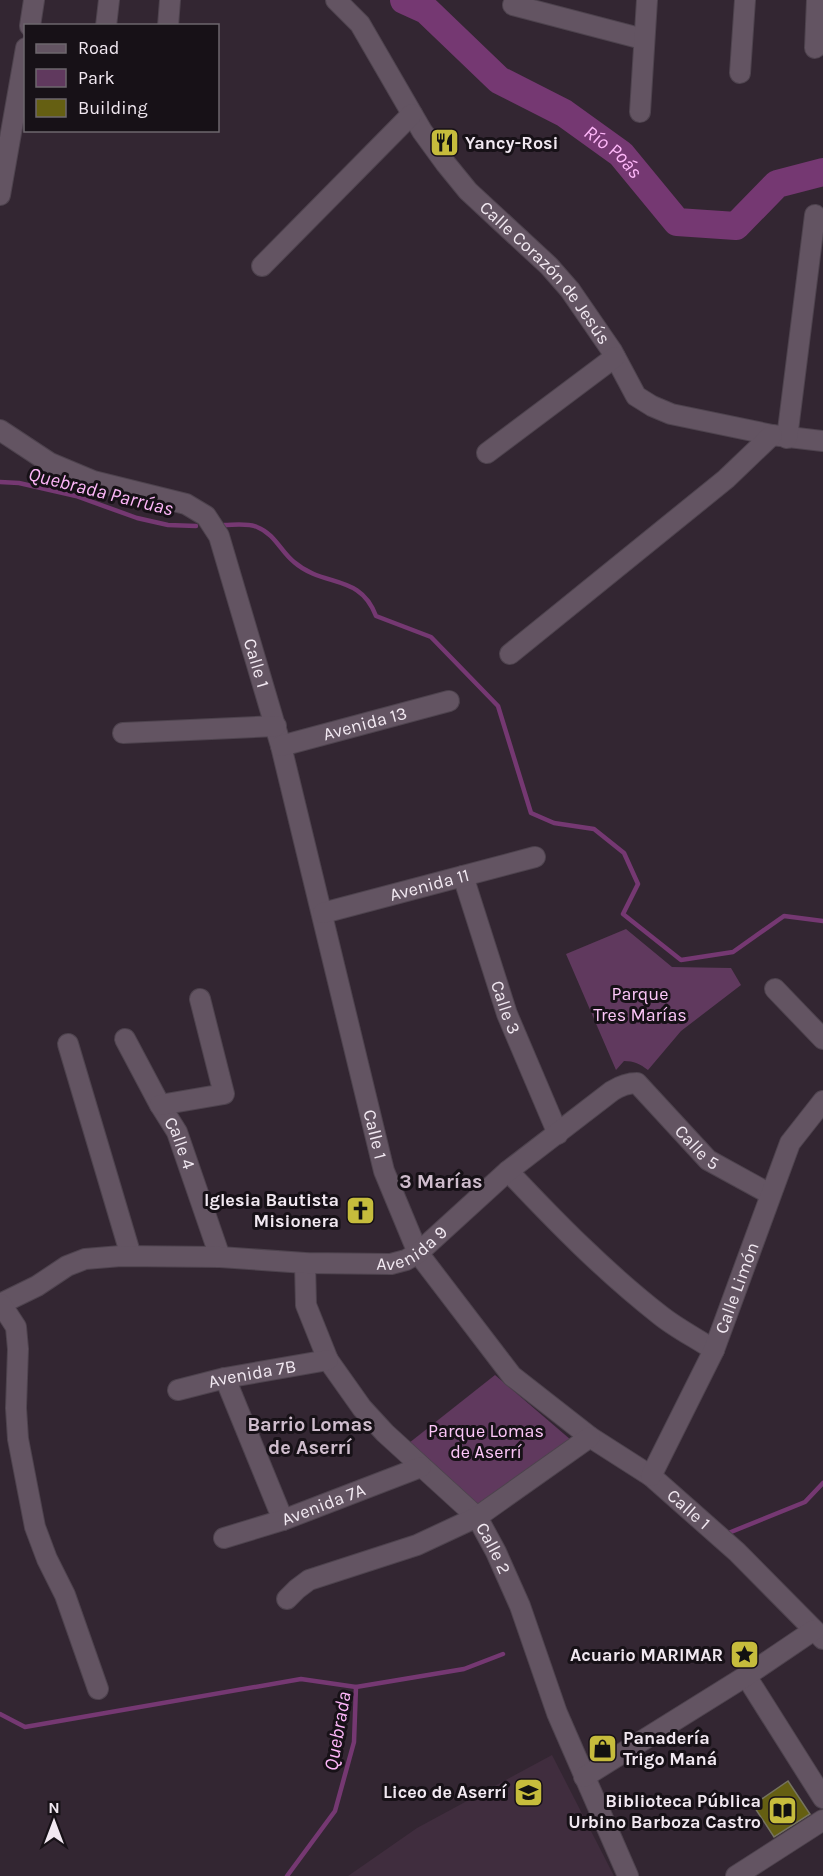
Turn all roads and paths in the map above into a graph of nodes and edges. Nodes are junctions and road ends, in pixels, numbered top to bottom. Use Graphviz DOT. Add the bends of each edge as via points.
graph roads {
  1 [pos="34,0"];
  2 [pos="109,0"];
  3 [pos="170,0"];
  4 [pos="336,0"];
  5 [pos="647,0"];
  6 [pos="745,0"];
  7 [pos="816,0"];
  8 [pos="513,5"];
  9 [pos="30,24"];
  10 [pos="106,24"];
  11 [pos="168,24"];
  12 [pos="643,39"];
  13 [pos="815,48"];
  14 [pos="24,59"];
  15 [pos="740,73"];
  16 [pos="640,112"];
  17 [pos="412,114"];
  18 [pos="0,195"];
  19 [pos="815,215"];
  20 [pos="262,266"];
  21 [pos="615,357"];
  22 [pos="0,430"];
  23 [pos="780,437"];
  24 [pos="823,441"];
  25 [pos="487,453"];
  26 [pos="510,654"];
  27 [pos="449,701"];
  28 [pos="276,726"];
  29 [pos="123,733"];
  30 [pos="281,746"];
  31 [pos="535,857"];
  32 [pos="463,876"];
  33 [pos="322,913"];
  34 [pos="775,989"];
  35 [pos="200,999"];
  36 [pos="125,1039"];
  37 [pos="823,1039"];
  38 [pos="68,1044"];
  39 [pos="637,1083"];
  40 [pos="823,1101"];
  41 [pos="160,1105"];
  42 [pos="558,1134"];
  43 [pos="508,1171"];
  44 [pos="770,1194"];
  45 [pos="418,1253"];
  46 [pos="131,1256"];
  47 [pos="220,1257"];
  48 [pos="305,1263"];
  49 [pos="1,1304"];
  50 [pos="714,1350"];
  51 [pos="328,1360"];
  52 [pos="225,1378"];
  53 [pos="178,1390"];
  54 [pos="590,1437"];
  55 [pos="421,1467"];
  56 [pos="651,1476"];
  57 [pos="477,1516"];
  58 [pos="283,1520"];
  59 [pos="224,1538"];
  60 [pos="287,1599"];
  61 [pos="818,1635"];
  62 [pos="746,1676"];
  63 [pos="98,1689"];
  64 [pos="584,1777"];
  65 [pos="823,1798"];
  66 [pos="823,1820"];
  67 [pos="628,1876"];
  68 [pos="736,1876"];
  1 -- 9 [label="street"];
  2 -- 10 [label="street"];
  3 -- 11 [label="street"];
  4 -- 17 [label="street, Calle Corazón de Jesús" via="360,24"];
  5 -- 12 [label="street"];
  6 -- 15 [label="street"];
  7 -- 13 [label="street"];
  8 -- 12 [label="street"];
  12 -- 16 [label="street"];
  14 -- 18 [label="street"];
  17 -- 20 [label="street"];
  17 -- 21 [label="street, Calle Corazón de Jesús" via="468,191 570,290"];
  19 -- 23 [label="street"];
  21 -- 23 [label="street, Calle Corazón de Jesús" via="636,396 652,406 671,414"];
  21 -- 25 [label="street"];
  22 -- 28 [label="street, Calle 1" via="50,463 93,481 186,504 206,516 219,536"];
  23 -- 24 [label="street, Calle Corazón de Jesús"];
  23 -- 26 [label="street"];
  27 -- 30 [label="street, Avenida 13"];
  28 -- 29 [label="street"];
  28 -- 30 [label="street, Calle 1"];
  30 -- 33 [label="street, Calle 1"];
  31 -- 32 [label="street, Avenida 11"];
  32 -- 33 [label="street, Avenida 11"];
  32 -- 42 [label="street, Calle 3" via="507,1014"];
  33 -- 45 [label="street, Calle 1" via="384,1171"];
  34 -- 37 [label="street"];
  35 -- 41 [label="street" via="224,1094"];
  36 -- 41 [label="street, Calle 4"];
  38 -- 46 [label="street"];
  39 -- 42 [label="street, Avenida 9" via="612,1091"];
  39 -- 44 [label="street, Calle 5" via="708,1160"];
  40 -- 44 [label="street, Calle Limón" via="790,1143"];
  41 -- 47 [label="street, Calle 4" via="177,1132"];
  42 -- 43 [label="street, Avenida 9"];
  43 -- 45 [label="street, Avenida 9"];
  43 -- 50 [label="street" via="609,1271 661,1316"];
  44 -- 50 [label="street, Calle Limón"];
  45 -- 48 [label="street, Avenida 9" via="391,1264"];
  45 -- 54 [label="street, Calle 1" via="512,1376"];
  46 -- 47 [label="street, Avenida 9"];
  46 -- 49 [label="street, Avenida 9" via="85,1259"];
  47 -- 48 [label="street, Avenida 9"];
  48 -- 51 [label="street, Calle 2" via="306,1305"];
  49 -- 63 [label="street" via="16,1328 18,1439 35,1527 65,1595"];
  50 -- 56 [label="street, Calle Limón"];
  51 -- 52 [label="street, Avenida 7B"];
  51 -- 55 [label="street, Calle 2" via="362,1408"];
  52 -- 53 [label="street, Avenida 7B"];
  52 -- 58 [label="street"];
  54 -- 56 [label="street, Calle 1"];
  54 -- 57 [label="street"];
  55 -- 57 [label="street, Calle 2"];
  55 -- 58 [label="street, Avenida 7A"];
  56 -- 61 [label="street, Calle 1" via="737,1552"];
  57 -- 60 [label="street" via="417,1545 309,1580"];
  57 -- 64 [label="street, Calle 2" via="520,1606"];
  58 -- 59 [label="street, Avenida 7A"];
  61 -- 62 [label="street"];
  62 -- 64 [label="street"];
  62 -- 65 [label="street"];
  64 -- 67 [label="street, Calle 2"];
  66 -- 68 [label="street"];
}
